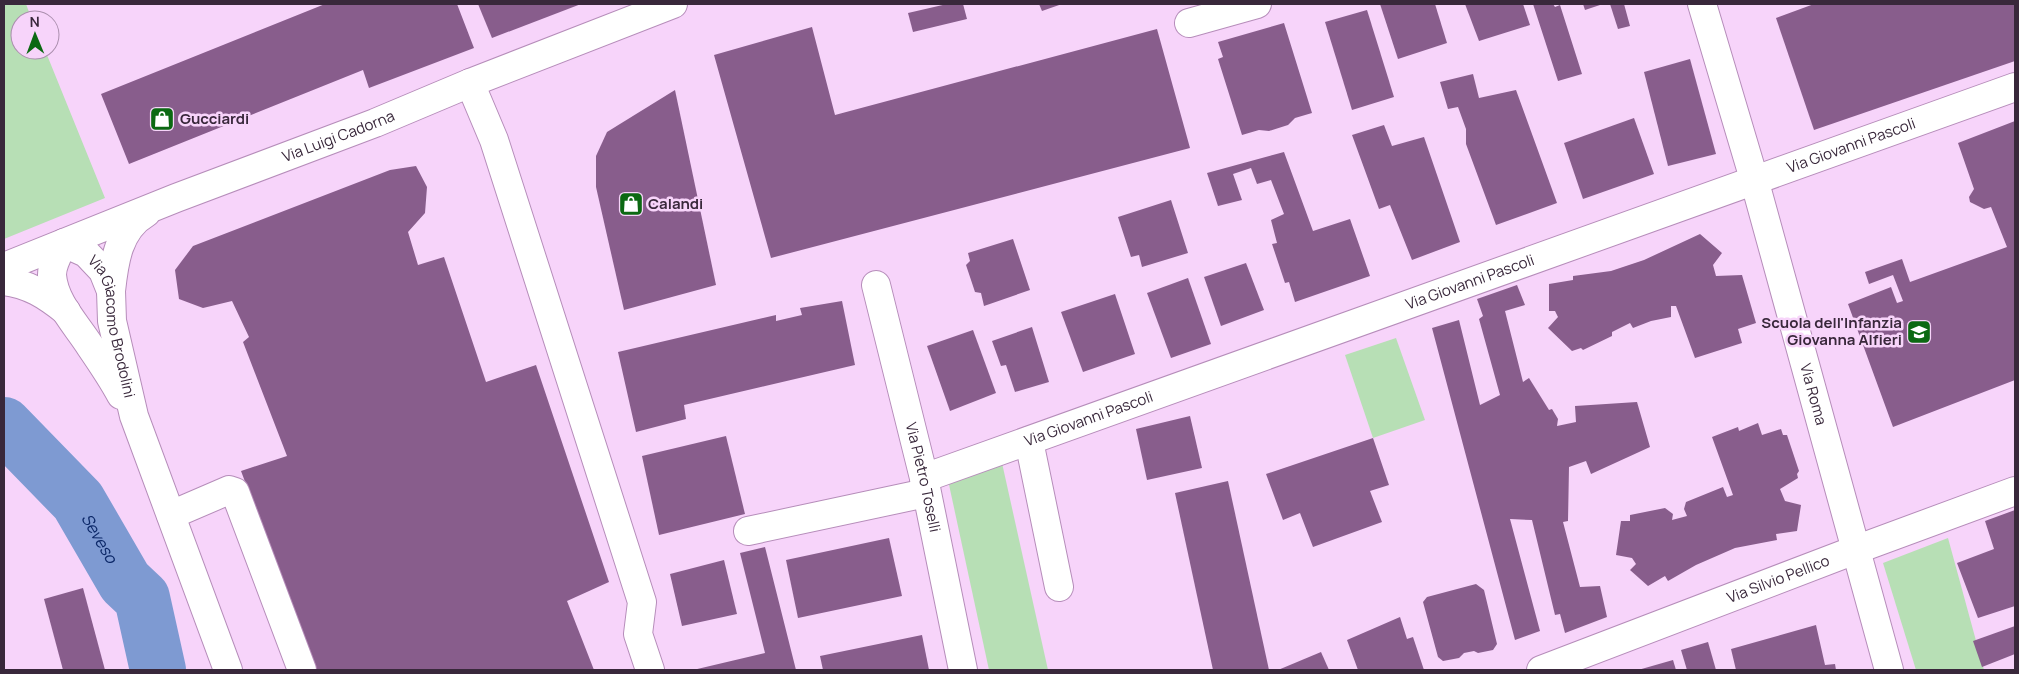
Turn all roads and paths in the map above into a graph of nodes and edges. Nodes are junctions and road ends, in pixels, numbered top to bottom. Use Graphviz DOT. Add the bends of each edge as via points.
graph roads {
  1 [pos="673,4"];
  2 [pos="1257,4"];
  3 [pos="1702,4"];
  4 [pos="1189,23"];
  5 [pos="470,83"];
  6 [pos="2015,87"];
  7 [pos="1754,179"];
  8 [pos="160,205"];
  9 [pos="64,243"];
  10 [pos="4,267"];
  11 [pos="4,280"];
  12 [pos="876,285"];
  13 [pos="111,291"];
  14 [pos="66,311"];
  15 [pos="134,416"];
  16 [pos="1029,441"];
  17 [pos="925,485"];
  18 [pos="2015,490"];
  19 [pos="171,515"];
  20 [pos="748,531"];
  21 [pos="1855,550"];
  22 [pos="1059,587"];
  23 [pos="228,670"];
  24 [pos="302,670"];
  25 [pos="650,670"];
  26 [pos="963,670"];
  27 [pos="1541,670"];
  28 [pos="1889,670"];
  1 -- 5 [label="street, Via Luigi Cadorna"];
  2 -- 4 [label="street"];
  3 -- 7 [label="street, Via Roma"];
  5 -- 8 [label="street, Via Luigi Cadorna"];
  5 -- 25 [label="street" via="494,140 642,602 638,634"];
  6 -- 7 [label="street, Via Giovanni Pascoli"];
  7 -- 16 [label="street, Via Giovanni Pascoli"];
  7 -- 21 [label="street, Via Roma"];
  8 -- 9 [label="street, Via Luigi Cadorna"];
  8 -- 13 [label="street" via="142,216 124,234 115,260"];
  9 -- 10 [label="street, Via Luigi Cadorna"];
  9 -- 13 [label="street, Via Giacomo Brodolini" via="86,253 103,271"];
  9 -- 14 [label="street, Via Giacomo Brodolini" via="52,274 55,291"];
  11 -- 14 [label="street" via="33,288"];
  12 -- 17 [label="street, Via Pietro Toselli"];
  13 -- 15 [label="street, Via Giacomo Brodolini" via="112,321"];
  14 -- 15 [label="street, Via Giacomo Brodolini" via="106,368"];
  15 -- 19 [label="street, Via Giacomo Brodolini"];
  16 -- 17 [label="street, Via Giovanni Pascoli"];
  16 -- 22 [label="street"];
  17 -- 20 [label="street, Via Giovanni Pascoli"];
  17 -- 26 [label="street, Via Pietro Toselli"];
  18 -- 21 [label="street, Via Silvio Pellico"];
  19 -- 23 [label="street, Via Giacomo Brodolini"];
  19 -- 24 [label="street" via="229,490 234,492"];
  21 -- 27 [label="street, Via Silvio Pellico"];
  21 -- 28 [label="street, Via Roma"];
}
